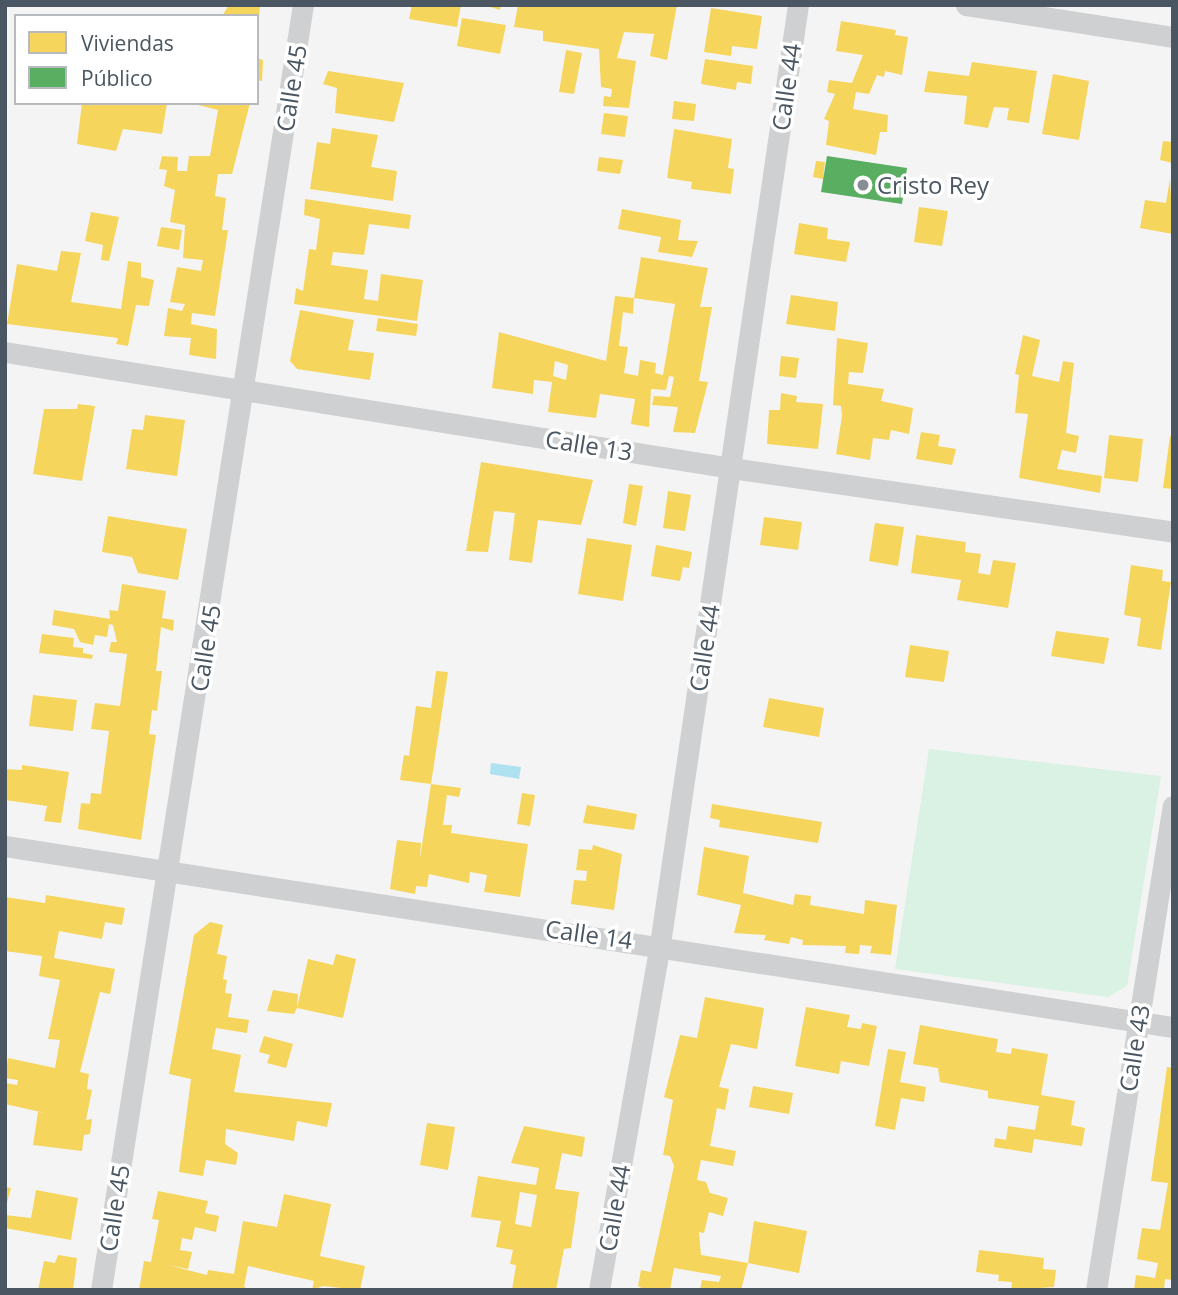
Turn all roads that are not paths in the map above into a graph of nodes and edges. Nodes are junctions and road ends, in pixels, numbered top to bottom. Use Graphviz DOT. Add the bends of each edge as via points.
graph roads {
  1 [pos="303,5"];
  2 [pos="798,5"];
  3 [pos="966,5"];
  4 [pos="1173,37"];
  5 [pos="5,352"];
  6 [pos="244,390"];
  7 [pos="731,468"];
  8 [pos="1173,532"];
  9 [pos="1173,806"];
  10 [pos="5,846"];
  11 [pos="170,872"];
  12 [pos="660,944"];
  13 [pos="1139,1023"];
  14 [pos="1173,1027"];
  15 [pos="101,1290"];
  16 [pos="599,1290"];
  17 [pos="1096,1290"];
  1 -- 6 [label="street, Calle 45"];
  2 -- 7 [label="street, Calle 44"];
  3 -- 4 [label="street"];
  5 -- 6 [label="street, Calle 13"];
  6 -- 7 [label="street, Calle 13"];
  6 -- 11 [label="street, Calle 45"];
  7 -- 8 [label="street, Calle 13"];
  7 -- 12 [label="street, Calle 44"];
  9 -- 13 [label="street, Calle 43"];
  10 -- 11 [label="street, Calle 14"];
  11 -- 12 [label="street, Calle 14"];
  11 -- 15 [label="street, Calle 45"];
  12 -- 13 [label="street, Calle 14"];
  12 -- 16 [label="street, Calle 44"];
  13 -- 14 [label="street, Calle 14"];
  13 -- 17 [label="street, Calle 43"];
}
